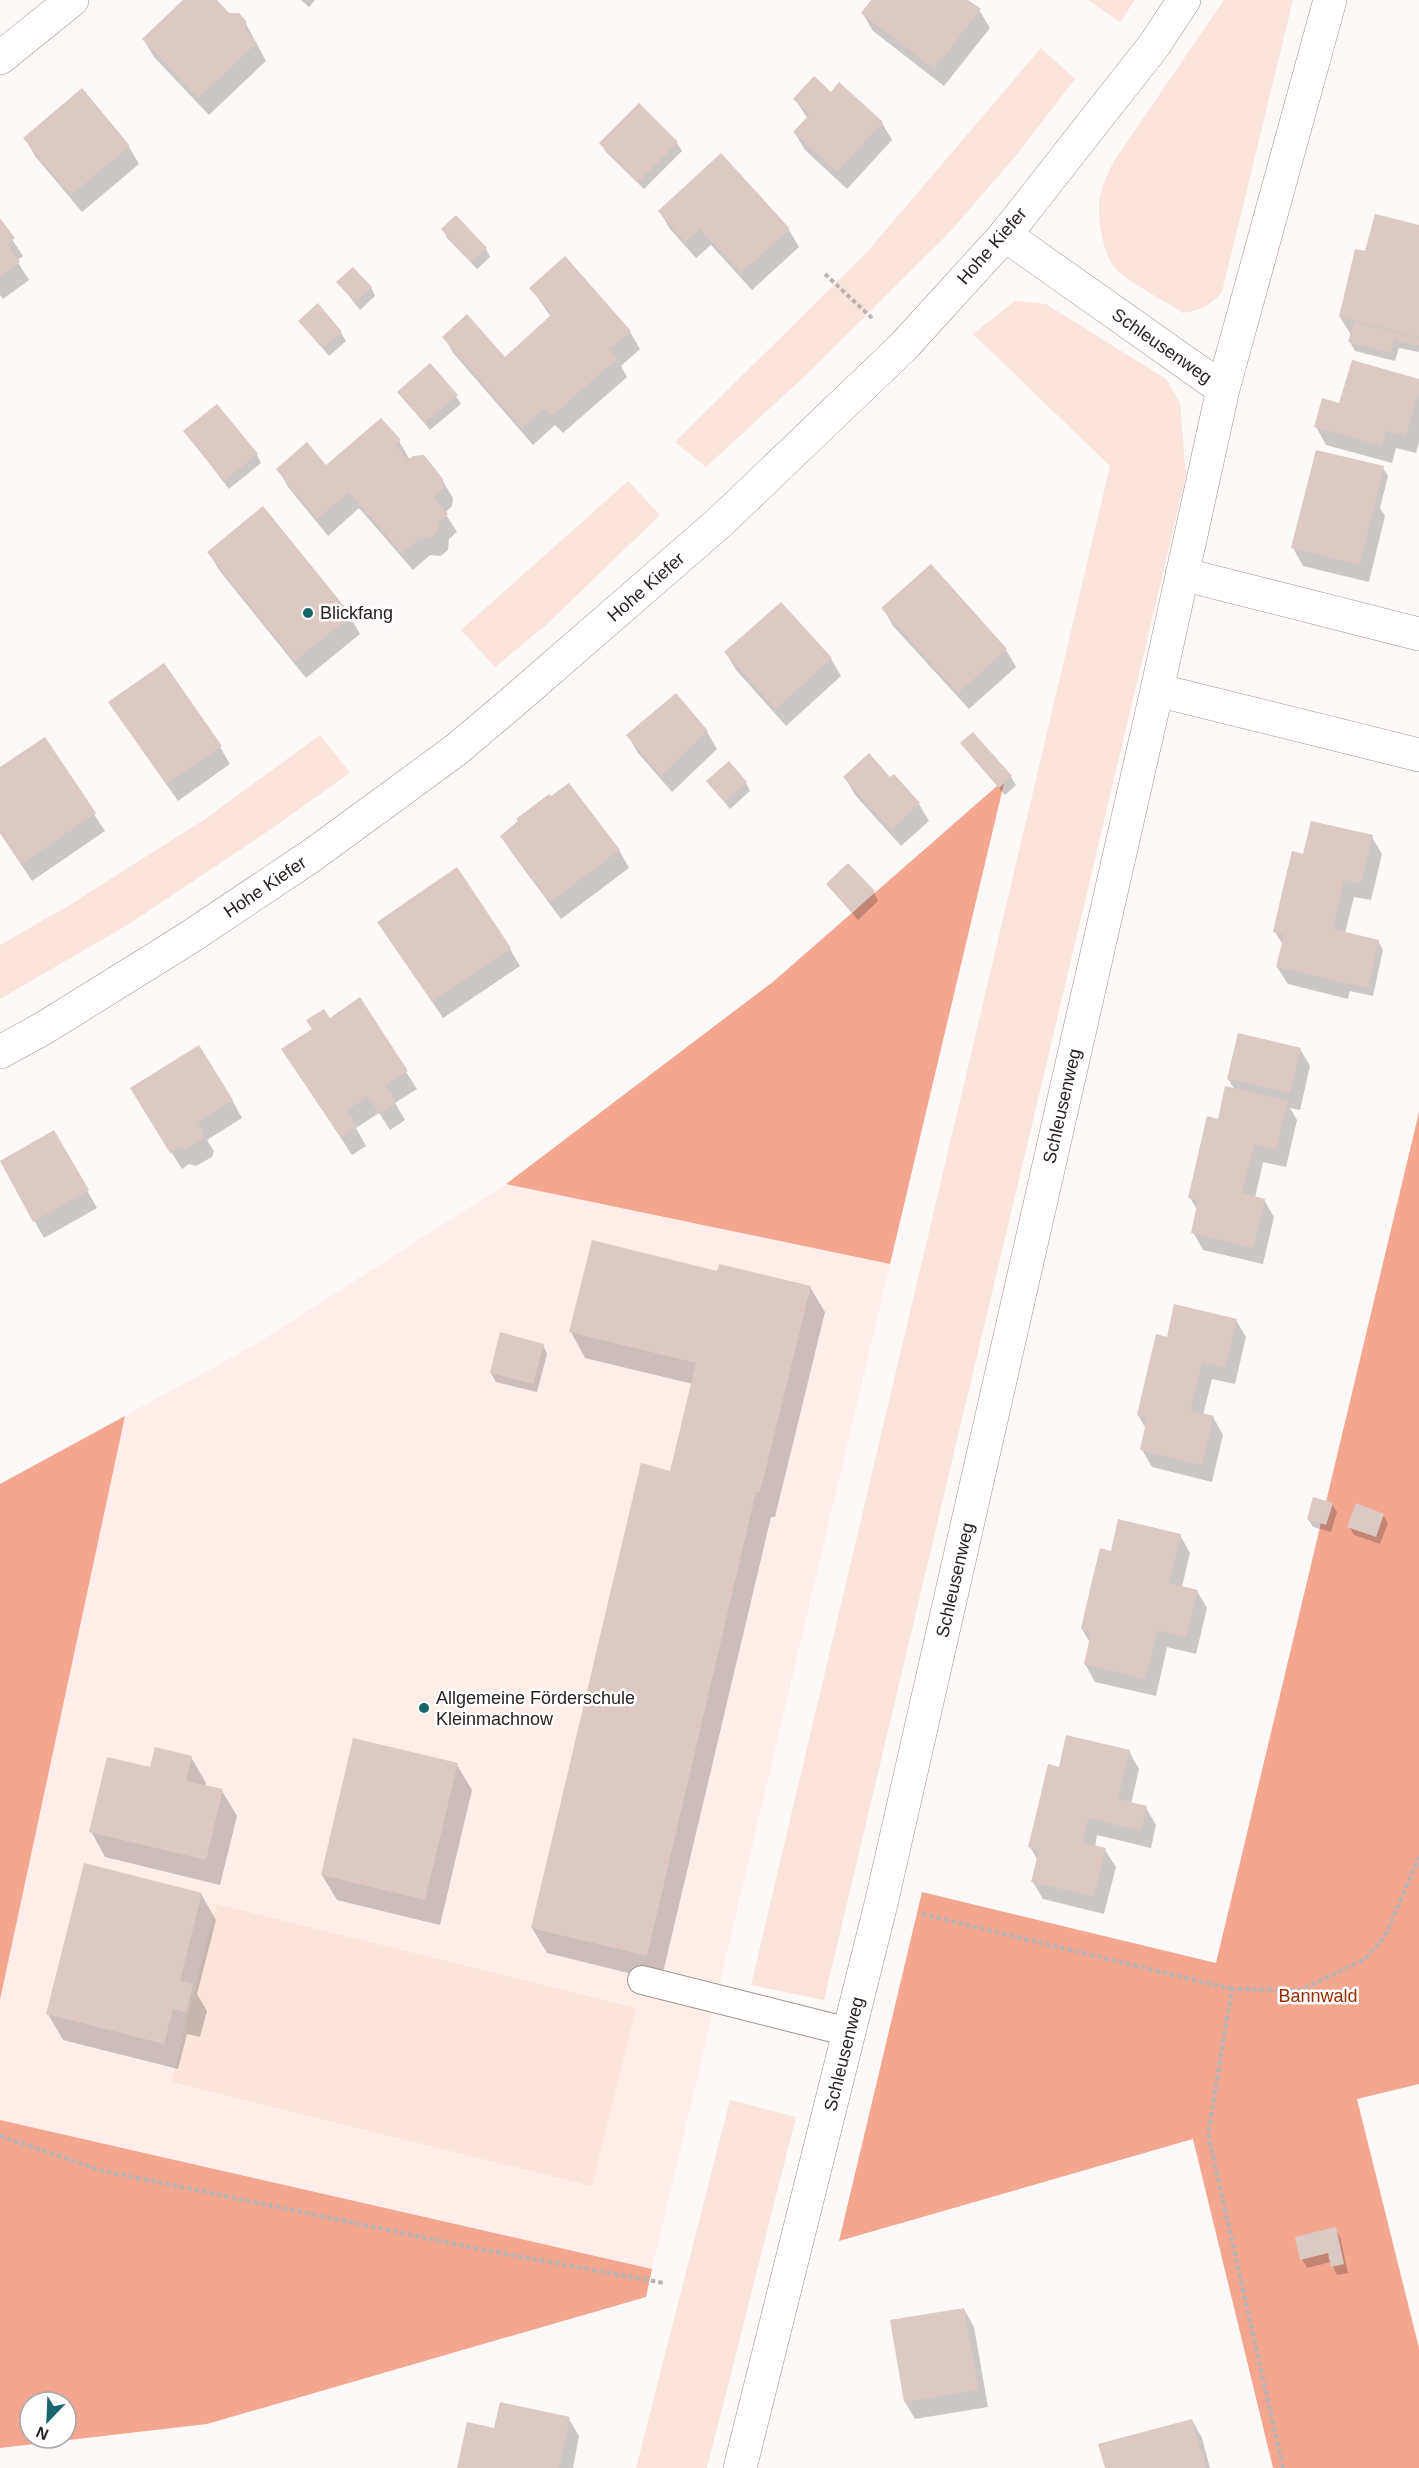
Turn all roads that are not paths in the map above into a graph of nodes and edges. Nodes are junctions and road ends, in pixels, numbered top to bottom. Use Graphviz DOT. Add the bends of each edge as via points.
graph roads {
  1 [pos="72,0"];
  2 [pos="1184,0"];
  3 [pos="1330,0"];
  4 [pos="0,58"];
  5 [pos="1005,235"];
  6 [pos="1223,389"];
  7 [pos="1182,574"];
  8 [pos="1419,634"];
  9 [pos="1157,690"];
  10 [pos="1419,755"];
  11 [pos="0,1052"];
  12 [pos="642,1980"];
  13 [pos="849,2032"];
  14 [pos="740,2468"];
  1 -- 4 [label="street"];
  2 -- 5 [label="street, Hohe Kiefer" via="1155,44"];
  3 -- 6 [label="street"];
  5 -- 6 [label="street, Schleusenweg"];
  5 -- 11 [label="street, Hohe Kiefer" via="903,347 720,522 457,749 318,851 187,939"];
  6 -- 7 [label="street, Schleusenweg"];
  7 -- 8 [label="street"];
  7 -- 9 [label="street, Schleusenweg"];
  9 -- 10 [label="street"];
  9 -- 13 [label="street, Schleusenweg"];
  12 -- 13 [label="lane"];
  13 -- 14 [label="street, Schleusenweg"];
}
